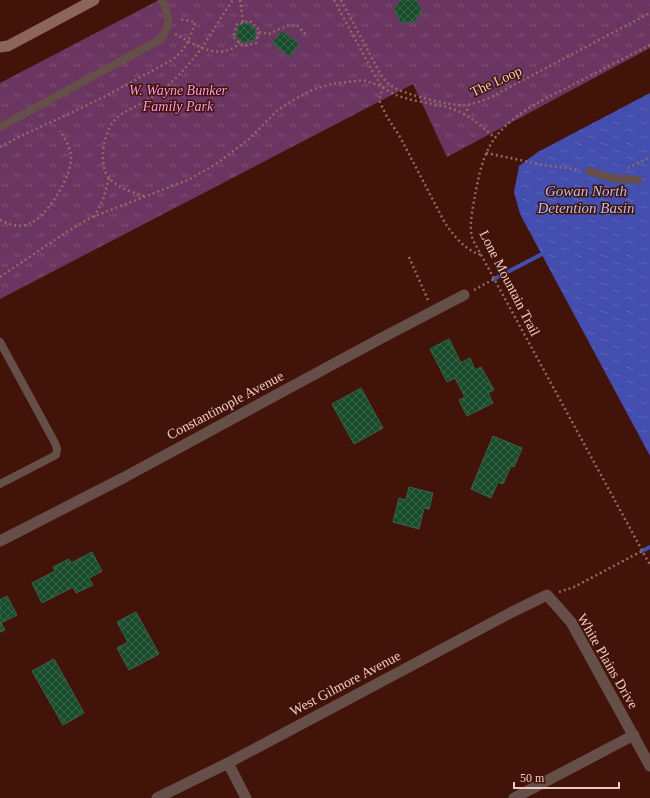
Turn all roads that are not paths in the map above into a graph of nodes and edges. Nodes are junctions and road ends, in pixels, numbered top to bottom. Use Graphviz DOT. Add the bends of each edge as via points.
graph roads {
  1 [pos="94,0"];
  2 [pos="162,0"];
  3 [pos="4,46"];
  4 [pos="0,57"];
  5 [pos="0,127"];
  6 [pos="589,171"];
  7 [pos="638,180"];
  8 [pos="464,295"];
  9 [pos="0,342"];
  10 [pos="0,484"];
  11 [pos="0,541"];
  12 [pos="547,595"];
  13 [pos="634,735"];
  14 [pos="228,763"];
  15 [pos="650,766"];
  16 [pos="157,798"];
  17 [pos="246,798"];
  18 [pos="514,798"];
  1 -- 3 [label="main road"];
  2 -- 5 [label="lane" via="169,17 167,30 161,38"];
  3 -- 4 [label="main road"];
  6 -- 7 [label="lane" via="611,178"];
  8 -- 11 [label="street, Constantinople Avenue"];
  9 -- 10 [label="lane" via="57,450 56,455"];
  12 -- 13 [label="street, White Plains Drive" via="571,622"];
  12 -- 14 [label="street, West Gilmore Avenue"];
  13 -- 15 [label="street, White Plains Drive"];
  13 -- 18 [label="street"];
  14 -- 16 [label="street, West Gilmore Avenue"];
  14 -- 17 [label="street"];
}
